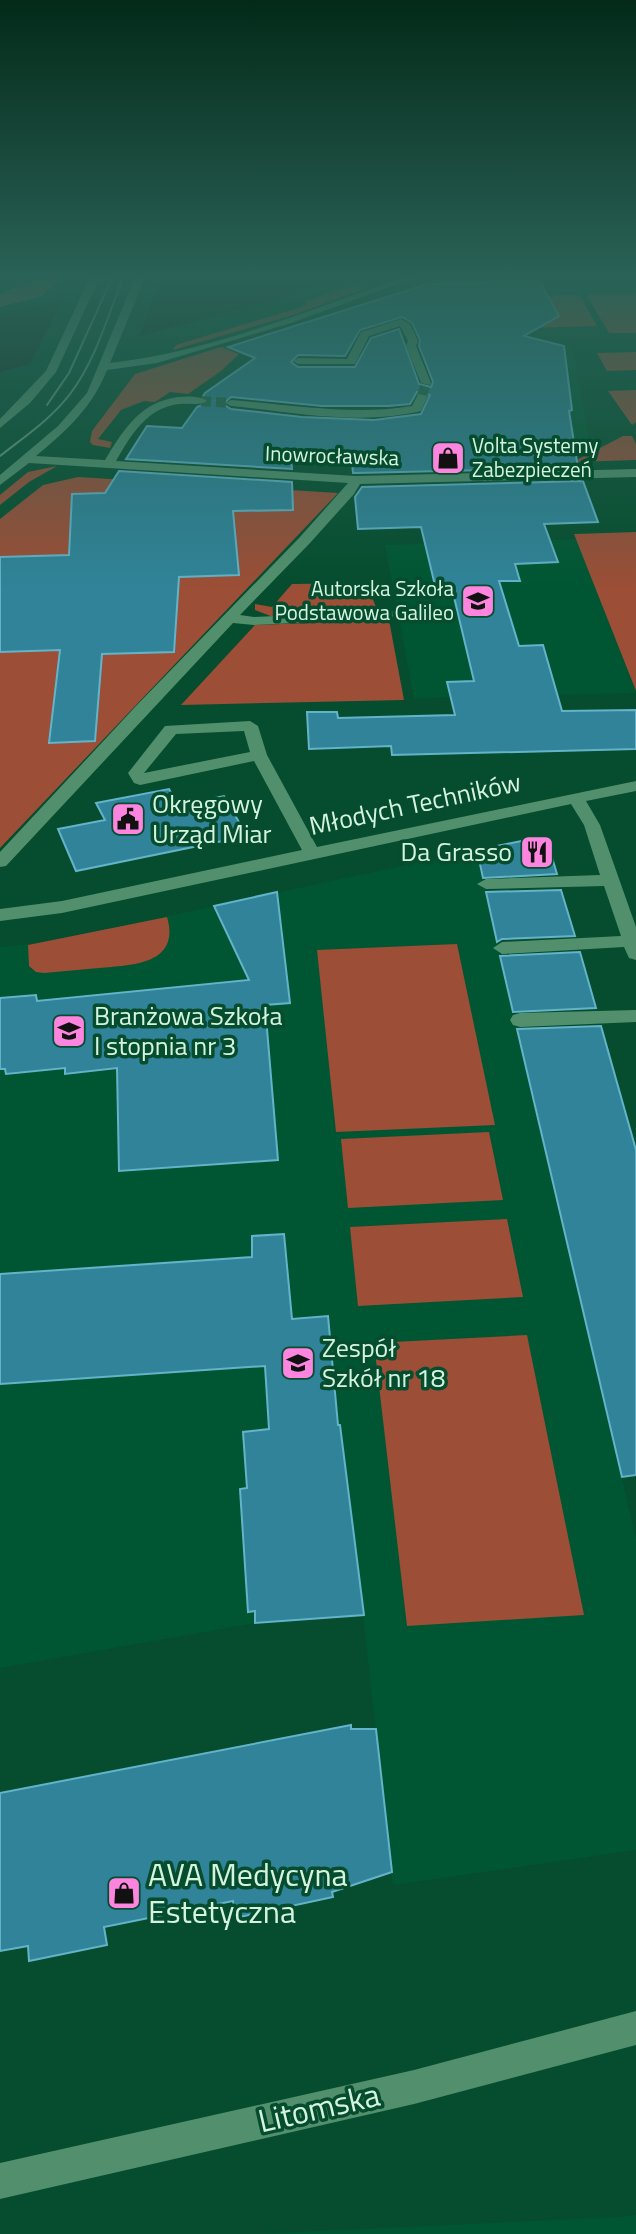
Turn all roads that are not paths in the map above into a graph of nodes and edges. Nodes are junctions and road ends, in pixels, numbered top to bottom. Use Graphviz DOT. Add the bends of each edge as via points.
graph roads {
  1 [pos="45,379"];
  2 [pos="99,379"];
  3 [pos="424,379"];
  4 [pos="426,383"];
  5 [pos="422,397"];
  6 [pos="201,401"];
  7 [pos="231,403"];
  8 [pos="0,425"];
  9 [pos="28,459"];
  10 [pos="108,465"];
  11 [pos="636,473"];
  12 [pos="356,480"];
  13 [pos="0,481"];
  14 [pos="392,615"];
  15 [pos="230,618"];
  16 [pos="259,755"];
  17 [pos="636,786"];
  18 [pos="575,797"];
  19 [pos="312,853"];
  20 [pos="0,862"];
  21 [pos="611,880"];
  22 [pos="486,884"];
  23 [pos="0,915"];
  24 [pos="635,945"];
  25 [pos="502,948"];
  26 [pos="636,1016"];
  27 [pos="520,1020"];
  28 [pos="636,2028"];
  29 [pos="0,2181"];
  1 -- 8 [label="street"];
  2 -- 9 [label="street" via="81,409"];
  3 -- 4 [label="street"];
  5 -- 7 [label="street" via="417,409 368,415"];
  6 -- 10 [label="street" via="175,398 144,412"];
  9 -- 10 [label="street, Inowrocławska"];
  9 -- 13 [label="street"];
  10 -- 12 [label="street, Inowrocławska"];
  11 -- 12 [label="street, Inowrocławska"];
  12 -- 15 [label="street"];
  14 -- 15 [label="street"];
  15 -- 20 [label="street"];
  16 -- 16 [label="street" via="250,726 171,729 136,773 140,780"];
  16 -- 19 [label="street"];
  17 -- 18 [label="street, Młodych Techników"];
  18 -- 19 [label="street, Młodych Techników"];
  18 -- 21 [label="street" via="590,819"];
  19 -- 23 [label="street, Młodych Techników" via="62,907"];
  21 -- 22 [label="street"];
  21 -- 24 [label="street"];
  24 -- 25 [label="street"];
  26 -- 27 [label="street"];
  28 -- 29 [label="street, Litomska" via="414,2087"];
}
